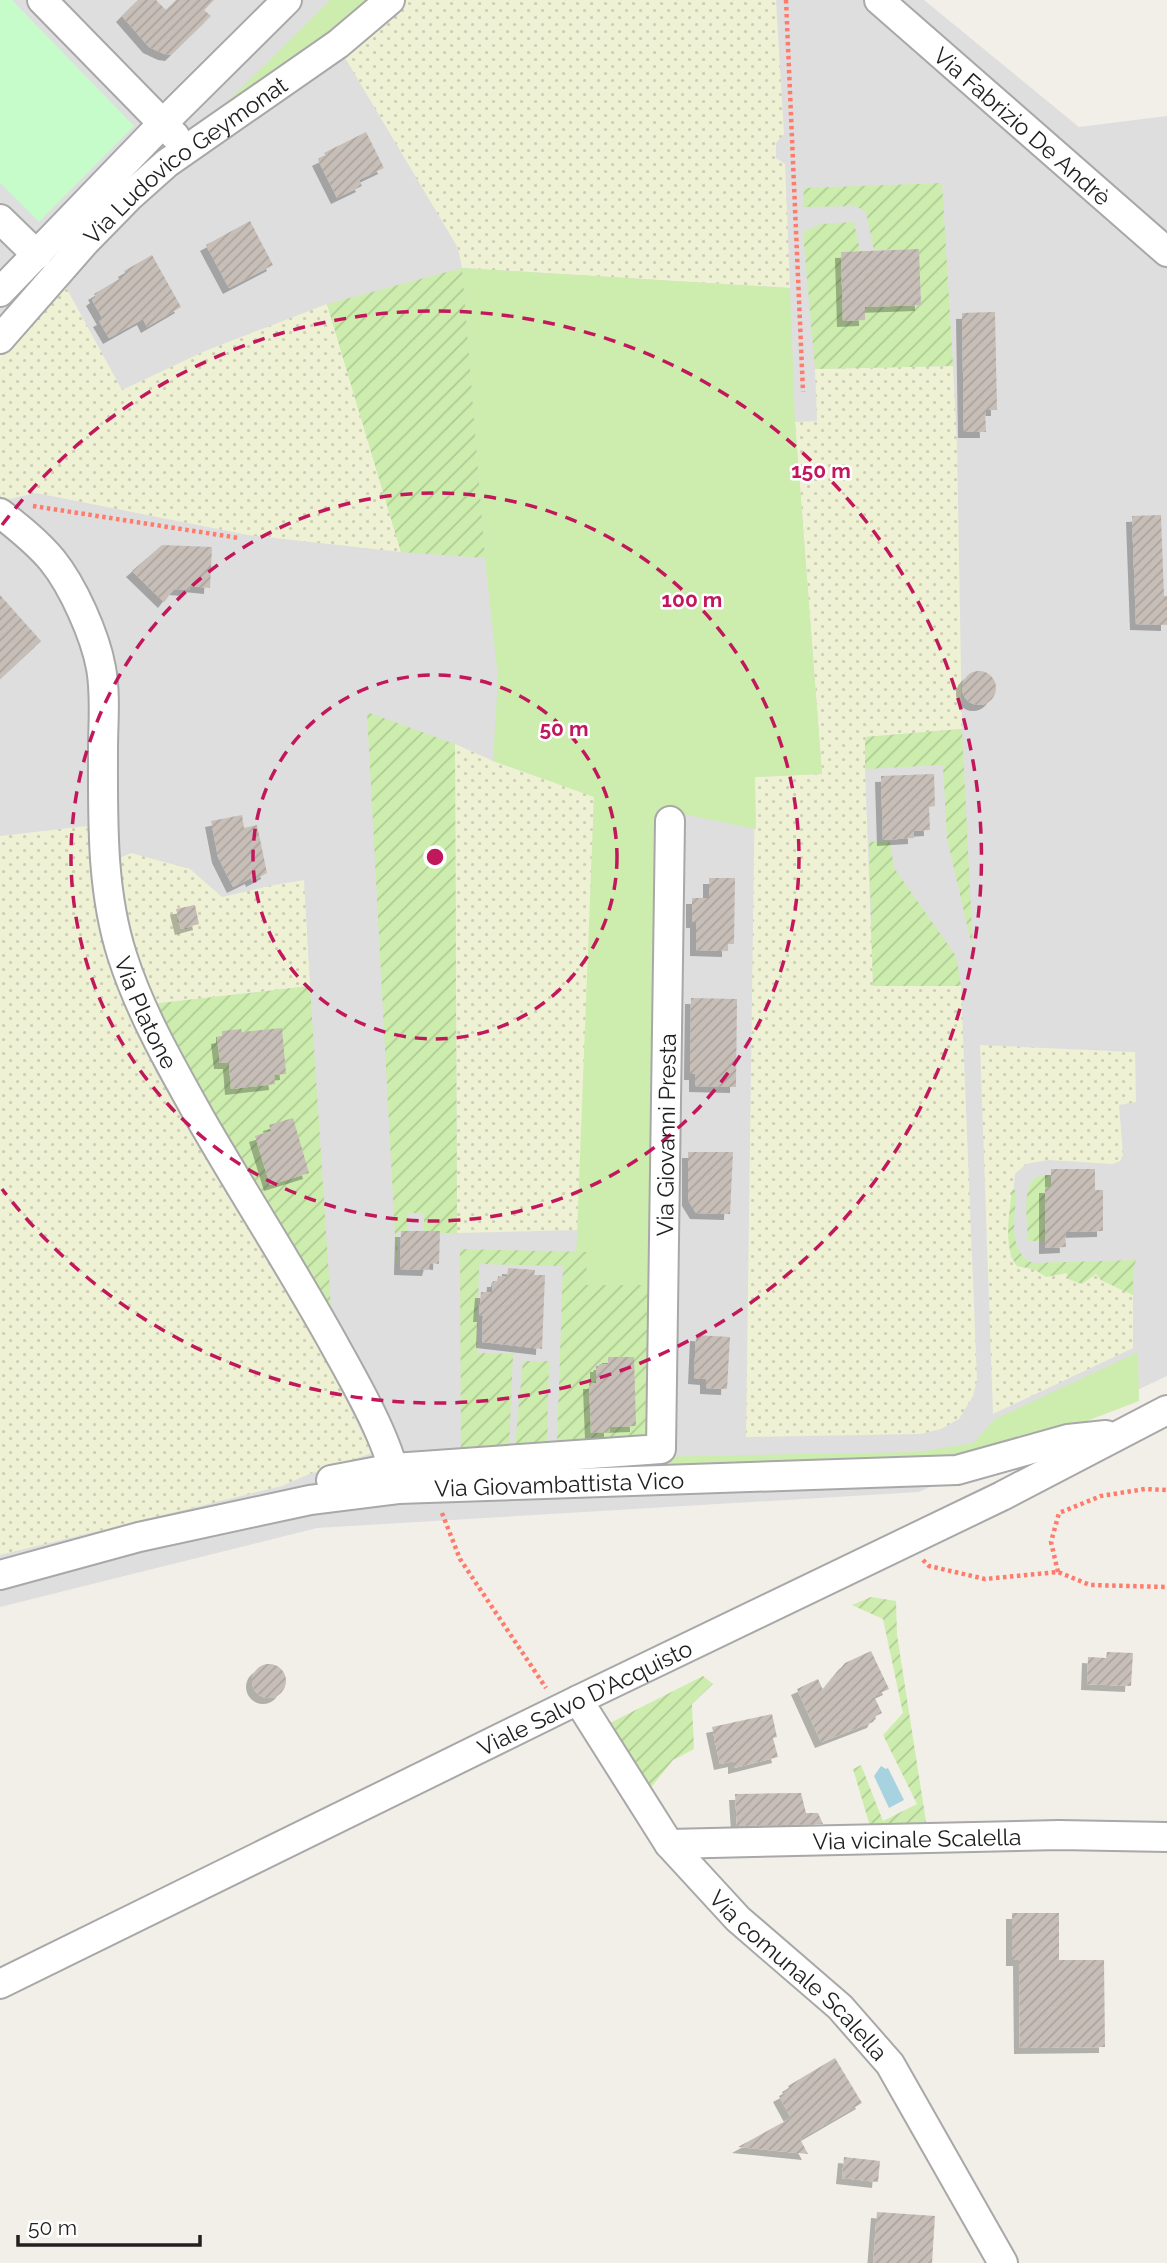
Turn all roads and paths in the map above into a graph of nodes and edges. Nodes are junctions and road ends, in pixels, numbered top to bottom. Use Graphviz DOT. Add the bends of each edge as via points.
graph roads {
  1 [pos="42,0"];
  2 [pos="287,0"];
  3 [pos="390,0"];
  4 [pos="786,0"];
  5 [pos="879,0"];
  6 [pos="163,123"];
  7 [pos="187,149"];
  8 [pos="0,219"];
  9 [pos="1167,252"];
  10 [pos="37,256"];
  11 [pos="0,292"];
  12 [pos="0,340"];
  13 [pos="803,392"];
  14 [pos="1,513"];
  15 [pos="239,538"];
  16 [pos="670,821"];
  17 [pos="1167,1410"];
  18 [pos="1123,1434"];
  19 [pos="957,1470"];
  20 [pos="396,1478"];
  21 [pos="435,1489"];
  22 [pos="1167,1490"];
  23 [pos="1002,1496"];
  24 [pos="905,1542"];
  25 [pos="1058,1572"];
  26 [pos="0,1575"];
  27 [pos="1167,1587"];
  28 [pos="547,1689"];
  29 [pos="578,1700"];
  30 [pos="1167,1837"];
  31 [pos="669,1844"];
  32 [pos="0,1984"];
  33 [pos="1003,2263"];
  1 -- 6 [label="street"];
  2 -- 6 [label="street, Via Ludovico Geymonat"];
  3 -- 7 [label="street, Via Ludovico Geymonat" via="338,44"];
  4 -- 13 [label="path"];
  5 -- 9 [label="street, Via Fabrizio De Andrè"];
  6 -- 7 [label="street"];
  6 -- 10 [label="street, Via Ludovico Geymonat"];
  7 -- 12 [label="street, Via Ludovico Geymonat" via="130,196"];
  8 -- 10 [label="street"];
  10 -- 11 [label="street, Via Ludovico Geymonat"];
  14 -- 15 [label="path" via="31,506"];
  14 -- 20 [label="street, Via Platone" via="53,561 83,611 97,649 103,691 103,832 111,909 144,1012 174,1072 359,1390"];
  16 -- 20 [label="street, Via Giovanni Presta" via="661,1449"];
  17 -- 18 [label="street, Viale Salvo D'Acquisto"];
  18 -- 19 [label="street, Via Giovambattista Vico" via="1068,1439"];
  18 -- 23 [label="street, Viale Salvo D'Acquisto"];
  19 -- 21 [label="street, Via Giovambattista Vico"];
  19 -- 23 [label="street" via="982,1474"];
  20 -- 21 [label="street, Via Giovambattista Vico"];
  20 -- 26 [label="street, Via Giovambattista Vico" via="139,1537"];
  21 -- 28 [label="path" via="460,1559"];
  22 -- 25 [label="path" via="1101,1496 1059,1513 1051,1542"];
  23 -- 24 [label="street, Viale Salvo D'Acquisto"];
  24 -- 25 [label="path" via="929,1566 985,1579"];
  24 -- 29 [label="street, Viale Salvo D'Acquisto"];
  25 -- 27 [label="path" via="1090,1585"];
  29 -- 31 [label="street, Via comunale Scalella"];
  29 -- 32 [label="street, Viale Salvo D'Acquisto"];
  30 -- 31 [label="street, Via vicinale Scalella" via="1059,1835"];
  31 -- 33 [label="street, Via comunale Scalella" via="738,1919 840,2007 890,2064"];
}
